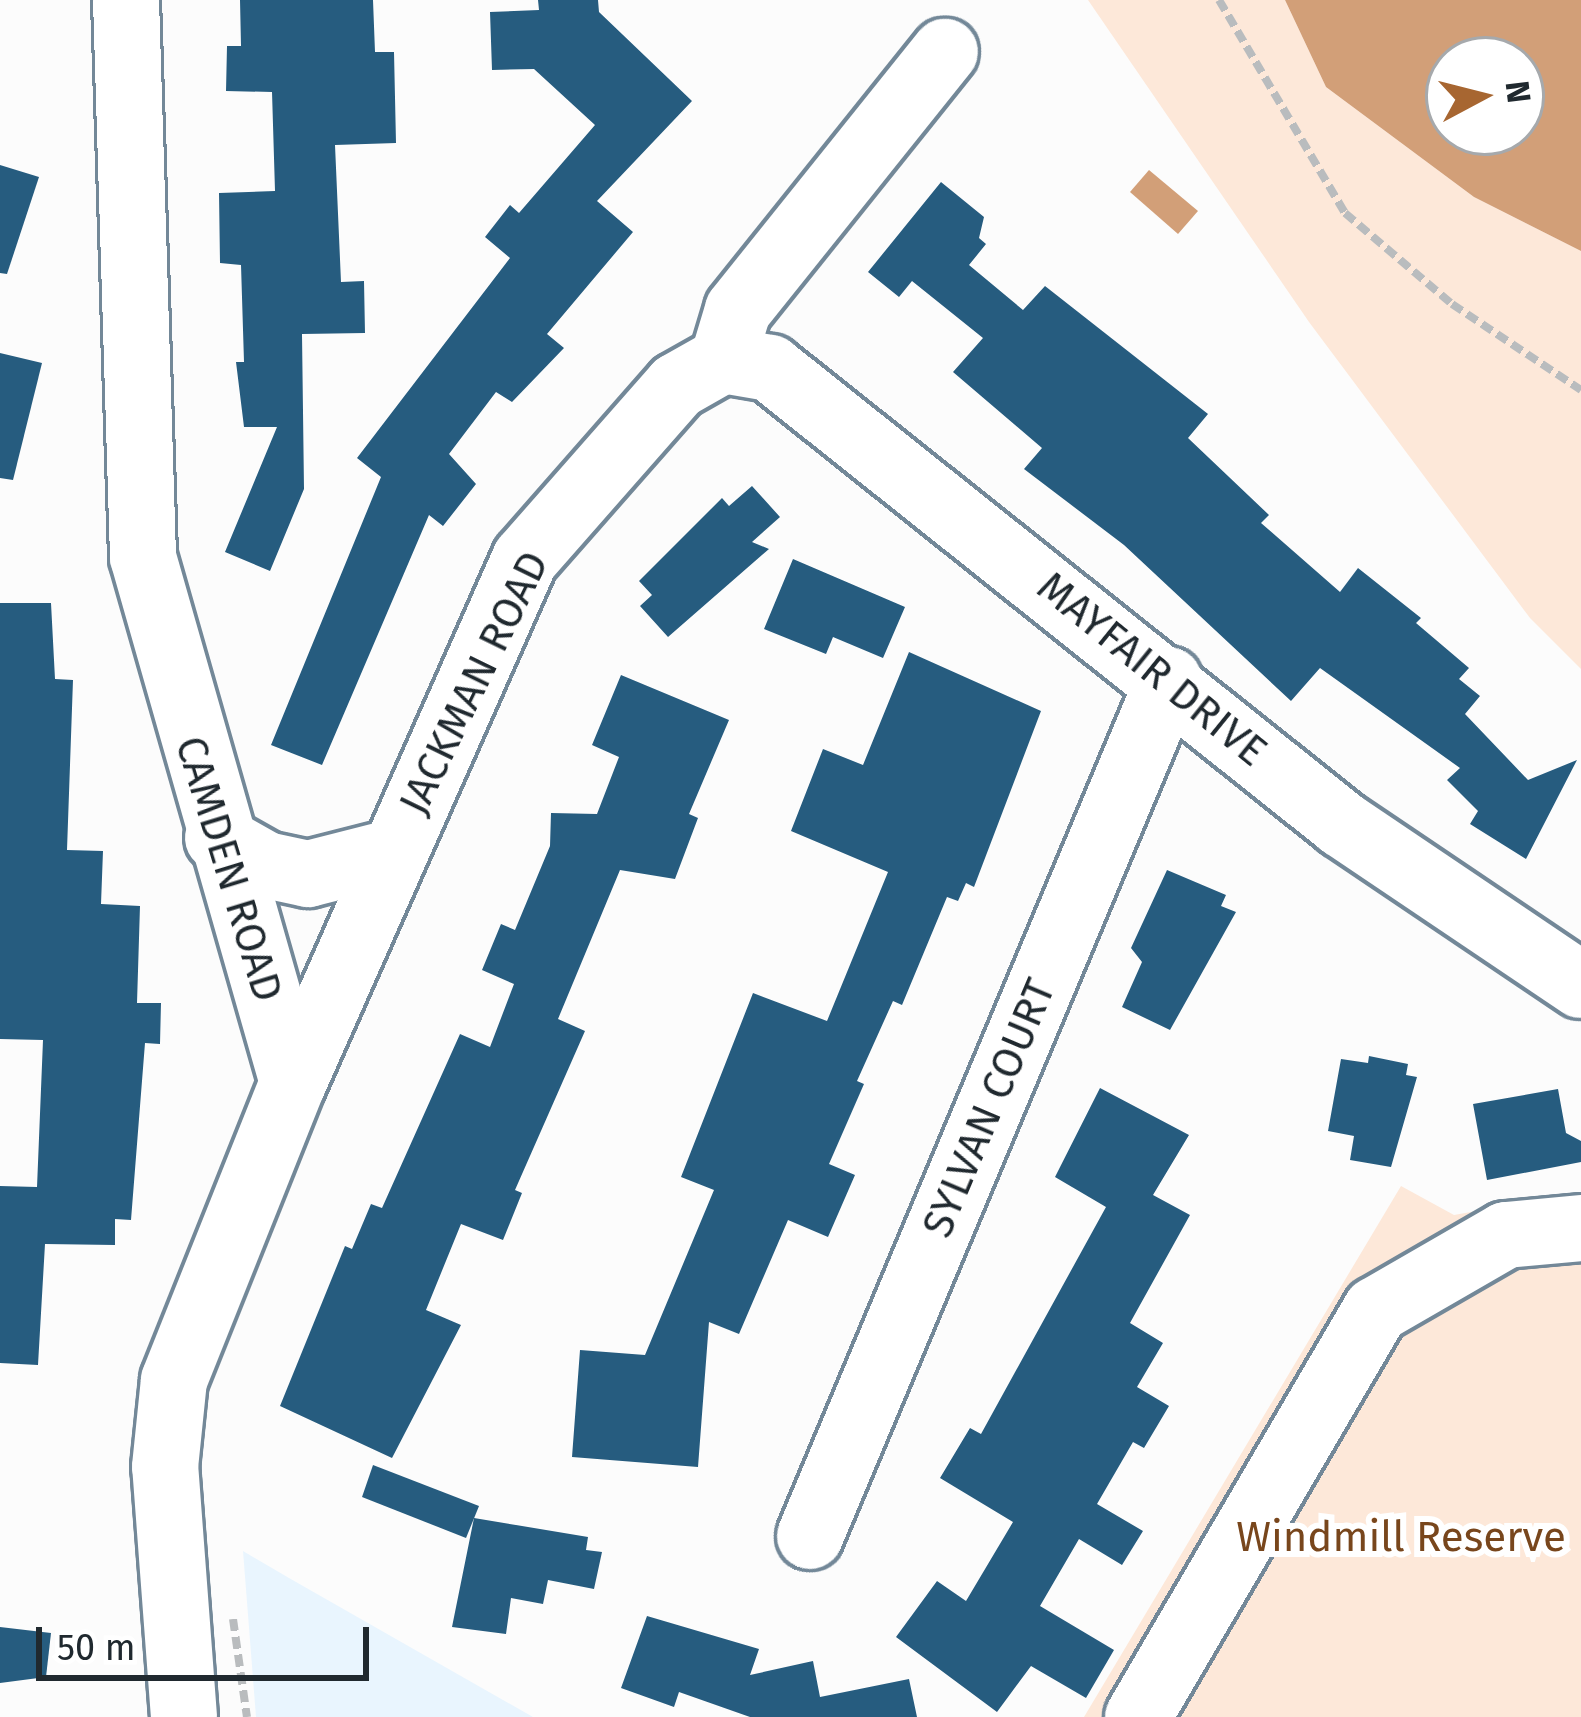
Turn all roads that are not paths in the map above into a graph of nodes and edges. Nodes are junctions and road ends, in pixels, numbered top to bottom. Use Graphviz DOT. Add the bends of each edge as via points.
graph roads {
  1 [pos="126,0"];
  2 [pos="945,52"];
  3 [pos="723,360"];
  4 [pos="1168,680"];
  5 [pos="218,838"];
  6 [pos="394,852"];
  7 [pos="1581,985"];
  8 [pos="293,1083"];
  9 [pos="1581,1228"];
  10 [pos="810,1536"];
  11 [pos="184,1717"];
  12 [pos="1138,1717"];
  1 -- 5 [label="street, CAMDEN ROAD" via="142,557"];
  2 -- 3 [label="street" via="738,310"];
  3 -- 4 [label="street, MAYFAIR DRIVE" via="770,368"];
  3 -- 6 [label="street, JACKMAN ROAD" via="677,386 525,559"];
  4 -- 7 [label="street, MAYFAIR DRIVE" via="1342,824"];
  4 -- 10 [label="street, SYLVAN COURT"];
  5 -- 6 [label="street" via="266,865 308,874"];
  5 -- 8 [label="street, CAMDEN ROAD"];
  6 -- 8 [label="street, JACKMAN ROAD"];
  8 -- 11 [label="street" via="189,1333 167,1413"];
  9 -- 12 [label="street" via="1506,1235 1376,1310"];
}
